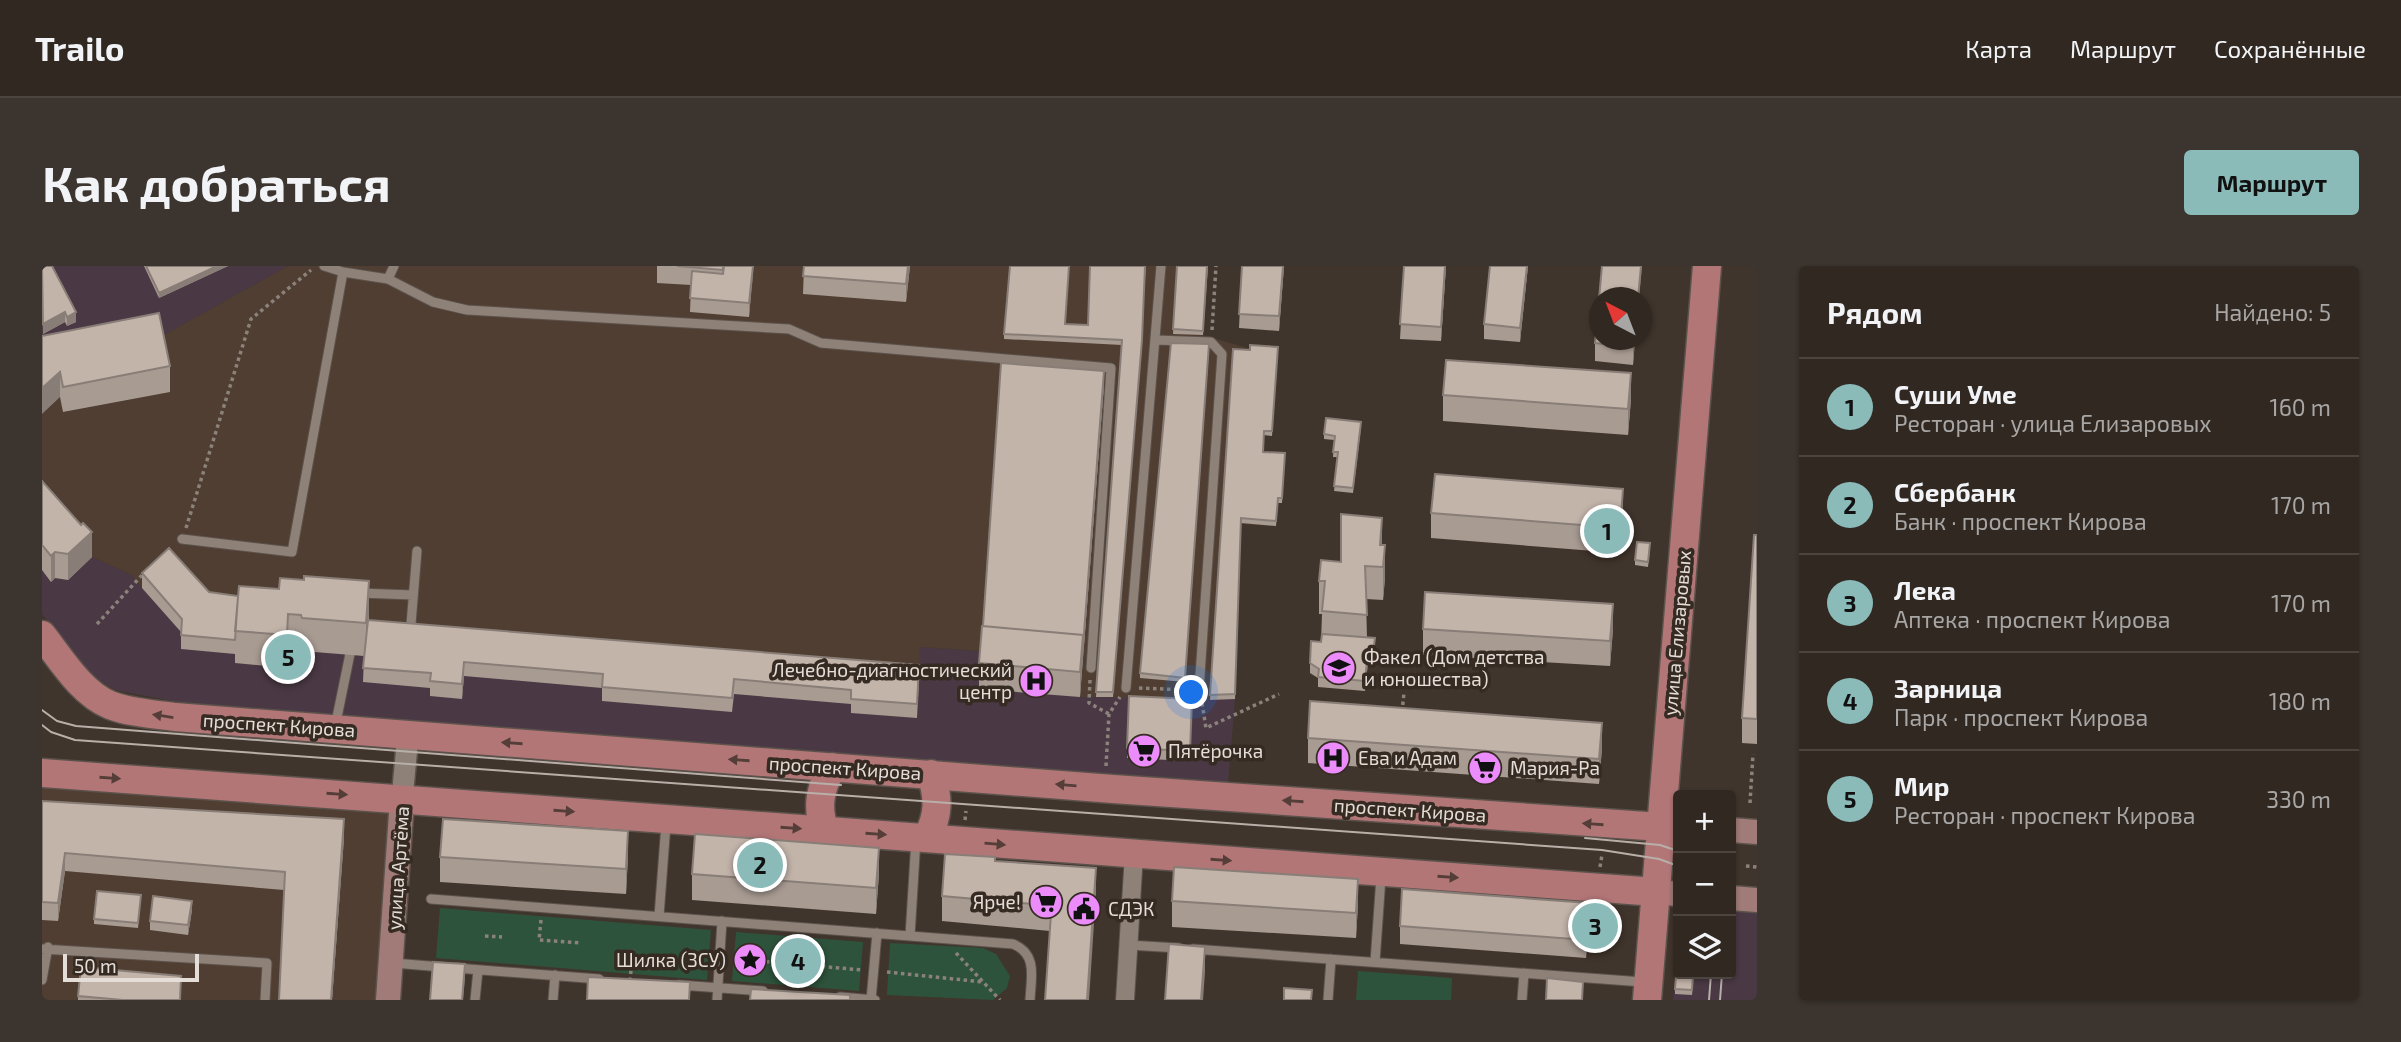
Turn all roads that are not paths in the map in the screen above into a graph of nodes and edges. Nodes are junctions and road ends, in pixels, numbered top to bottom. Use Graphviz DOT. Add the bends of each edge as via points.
graph roads {
  1 [pos="324,266"];
  2 [pos="394,266"];
  3 [pos="1161,266"];
  4 [pos="1707,266"];
  5 [pos="343,272"];
  6 [pos="388,279"];
  7 [pos="1156,340"];
  8 [pos="183,539"];
  9 [pos="418,551"];
  10 [pos="348,592"];
  11 [pos="361,593"];
  12 [pos="413,595"];
  13 [pos="360,604"];
  14 [pos="411,624"];
  15 [pos="355,628"];
  16 [pos="42,637"];
  17 [pos="1091,668"];
  18 [pos="42,670"];
  19 [pos="1126,688"];
  20 [pos="1199,690"];
  21 [pos="335,728"];
  22 [pos="408,735"];
  23 [pos="832,767"];
  24 [pos="42,773"];
  25 [pos="931,775"];
  26 [pos="402,799"];
  27 [pos="666,819"];
  28 [pos="1670,827"];
  29 [pos="1736,830"];
  30 [pos="825,831"];
  31 [pos="1757,832"];
  32 [pos="921,838"];
  33 [pos="1135,854"];
  34 [pos="1381,872"];
  35 [pos="1667,893"];
  36 [pos="1736,898"];
  37 [pos="431,899"];
  38 [pos="1757,900"];
  39 [pos="659,916"];
  40 [pos="722,921"];
  41 [pos="877,933"];
  42 [pos="910,936"];
  43 [pos="1128,944"];
  44 [pos="45,948"];
  45 [pos="1331,959"];
  46 [pos="1375,962"];
  47 [pos="391,963"];
  48 [pos="478,970"];
  49 [pos="1524,973"];
  50 [pos="555,975"];
  51 [pos="42,980"];
  52 [pos="630,981"];
  53 [pos="669,984"];
  54 [pos="717,988"];
  55 [pos="1647,991"];
  56 [pos="769,992"];
  57 [pos="833,997"];
  58 [pos="265,1000"];
  59 [pos="388,1000"];
  60 [pos="475,1000"];
  61 [pos="553,1000"];
  62 [pos="717,1000"];
  63 [pos="873,1000"];
  64 [pos="1030,1000"];
  65 [pos="1125,1000"];
  66 [pos="1328,1000"];
  67 [pos="1522,1000"];
  1 -- 5 [label="lane"];
  2 -- 6 [label="lane"];
  3 -- 7 [label="lane"];
  4 -- 28 [label="main road, улица Елизаровых"];
  5 -- 6 [label="lane"];
  5 -- 8 [label="lane" via="292,552"];
  6 -- 17 [label="lane" via="433,302 467,310 789,329 821,343 1111,368"];
  7 -- 19 [label="lane"];
  7 -- 20 [label="lane" via="1211,342 1222,354"];
  9 -- 12 [label="lane"];
  10 -- 11 [label="lane"];
  11 -- 12 [label="lane"];
  11 -- 13 [label="lane"];
  12 -- 14 [label="lane"];
  15 -- 21 [label="lane"];
  16 -- 18 [label="main road"];
  21 -- 16 [label="main road, проспект Кирова, one-way" via="175,718 111,706 85,687"];
  21 -- 22 [label="main road, проспект Кирова"];
  23 -- 22 [label="main road, проспект Кирова, one-way"];
  22 -- 26 [label="street, улица Артёма"];
  23 -- 25 [label="main road, проспект Кирова"];
  23 -- 30 [label="main road" via="820,794"];
  24 -- 26 [label="main road, one-way"];
  28 -- 25 [label="main road, проспект Кирова, one-way"];
  25 -- 32 [label="main road" via="937,813"];
  26 -- 27 [label="main road, one-way"];
  26 -- 47 [label="main road, улица Артёма"];
  27 -- 30 [label="main road, one-way"];
  27 -- 39 [label="lane"];
  28 -- 35 [label="main road, улица Елизаровых"];
  29 -- 31 [label="main road"];
  30 -- 32 [label="main road, one-way"];
  32 -- 33 [label="main road, one-way"];
  32 -- 42 [label="lane"];
  33 -- 34 [label="main road, one-way"];
  33 -- 43 [label="street"];
  34 -- 35 [label="main road, one-way"];
  34 -- 46 [label="lane"];
  35 -- 55 [label="main road, улица Елизаровых"];
  36 -- 38 [label="main road"];
  37 -- 39 [label="lane"];
  39 -- 40 [label="lane"];
  40 -- 41 [label="lane"];
  40 -- 54 [label="lane"];
  41 -- 42 [label="lane"];
  41 -- 63 [label="lane"];
  42 -- 64 [label="lane" via="1022,947 1032,964"];
  43 -- 45 [label="lane"];
  43 -- 65 [label="street"];
  44 -- 51 [label="lane"];
  44 -- 58 [label="lane" via="267,963"];
  45 -- 46 [label="lane"];
  45 -- 66 [label="lane"];
  46 -- 49 [label="lane"];
  47 -- 48 [label="lane"];
  47 -- 59 [label="main road, улица Артёма"];
  48 -- 50 [label="lane"];
  48 -- 60 [label="lane"];
  49 -- 55 [label="lane"];
  49 -- 67 [label="lane"];
  50 -- 52 [label="lane"];
  50 -- 61 [label="lane"];
  53 -- 54 [label="lane"];
  54 -- 56 [label="lane"];
  54 -- 62 [label="lane"];
  57 -- 63 [label="lane"];
}
